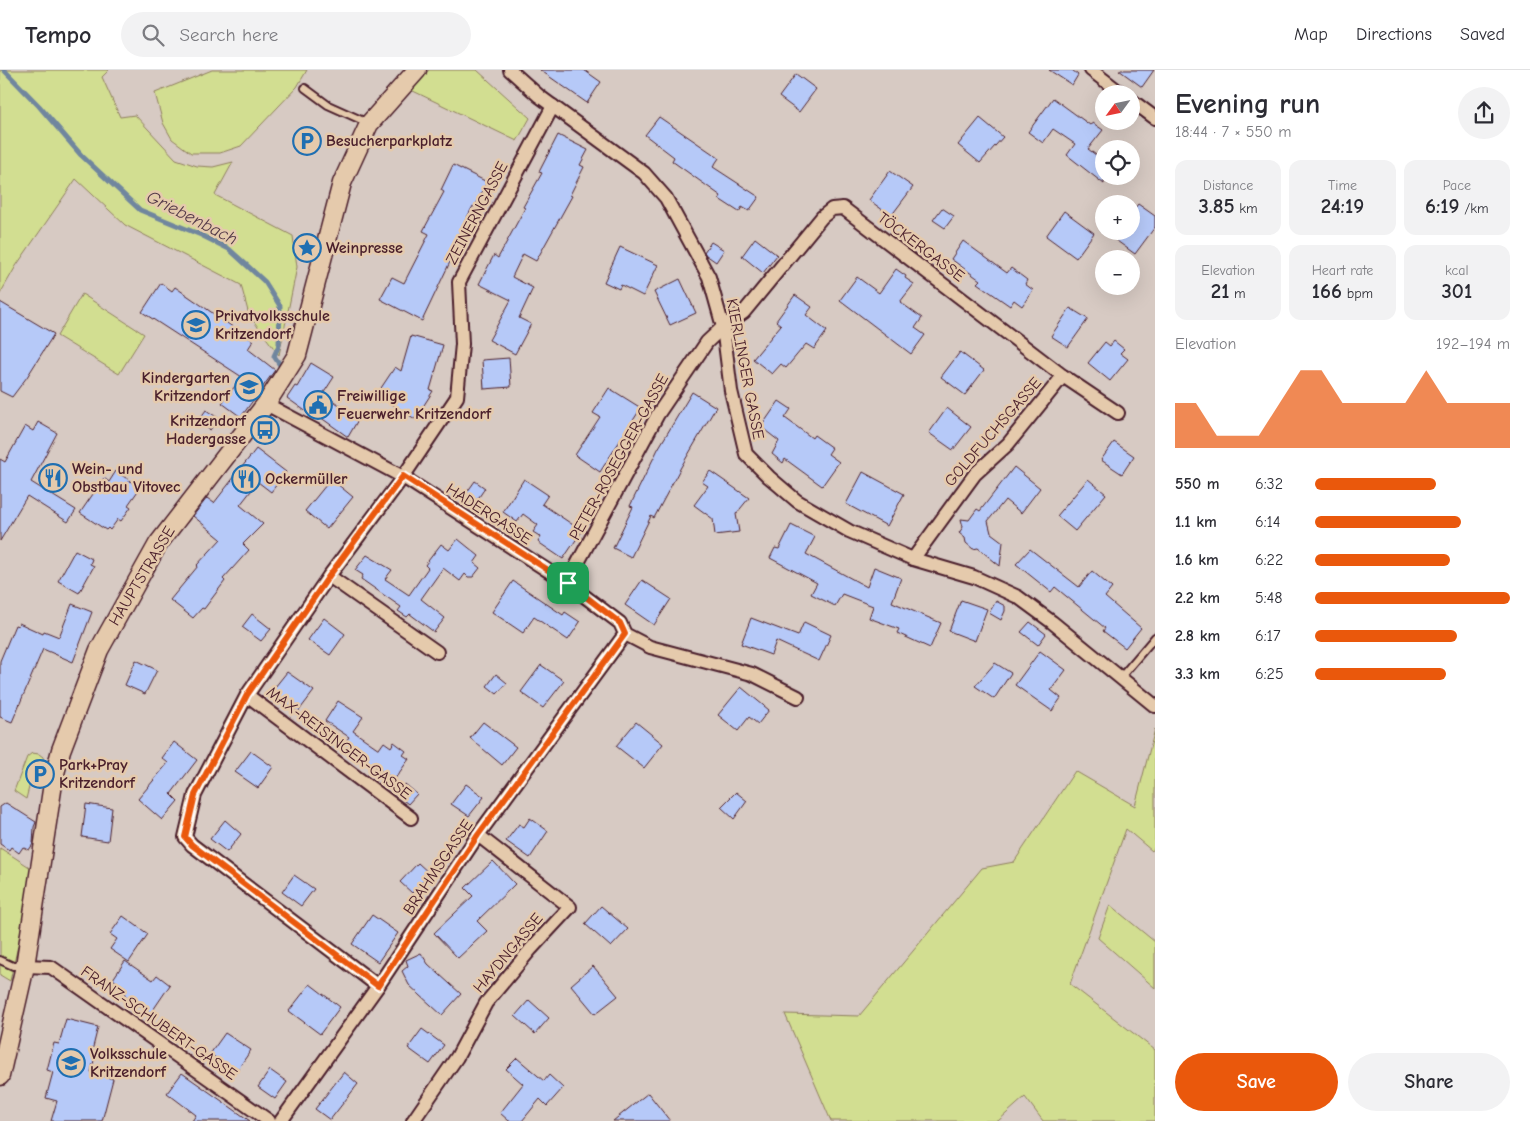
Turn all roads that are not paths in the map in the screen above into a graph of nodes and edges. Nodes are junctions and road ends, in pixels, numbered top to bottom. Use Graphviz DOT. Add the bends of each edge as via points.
graph roads {
  1 [pos="417,70"];
  2 [pos="510,70"];
  3 [pos="1090,70"];
  4 [pos="1110,85"];
  5 [pos="305,88"];
  6 [pos="553,106"];
  7 [pos="1140,107"];
  8 [pos="1155,118"];
  9 [pos="369,124"];
  10 [pos="723,327"];
  11 [pos="1063,376"];
  12 [pos="266,404"];
  13 [pos="1118,413"];
  14 [pos="403,476"];
  15 [pos="913,559"];
  16 [pos="329,576"];
  17 [pos="568,583"];
  18 [pos="625,634"];
  19 [pos="1155,637"];
  20 [pos="437,652"];
  21 [pos="1120,678"];
  22 [pos="247,695"];
  23 [pos="798,697"];
  24 [pos="1155,706"];
  25 [pos="411,818"];
  26 [pos="478,835"];
  27 [pos="0,960"];
  28 [pos="25,966"];
  29 [pos="378,986"];
  30 [pos="0,1076"];
  31 [pos="269,1121"];
  32 [pos="281,1121"];
  33 [pos="413,1121"];
  1 -- 9 [label="main road, HAUPTSTRASSE"];
  2 -- 6 [label="street, KIERLINGER GASSE"];
  3 -- 4 [label="street"];
  5 -- 9 [label="lane" via="328,105"];
  6 -- 10 [label="street, KIERLINGER GASSE" via="644,173 666,198 709,276"];
  6 -- 14 [label="street, ZEINERNGASSE" via="459,282 462,344 457,397"];
  7 -- 8 [label="street"];
  9 -- 12 [label="main road, HAUPTSTRASSE" via="342,183 297,355"];
  10 -- 11 [label="street, TÖCKERGASSE" via="744,312 822,217 832,209 843,208"];
  10 -- 15 [label="street, KIERLINGER GASSE" via="731,391 746,454 798,501 849,531"];
  10 -- 17 [label="street, PETER-ROSEGGER-GASSE" via="707,342 658,414"];
  11 -- 13 [label="street, TÖCKERGASSE"];
  11 -- 15 [label="street, GOLDFUCHSGASSE" via="1008,444 975,474"];
  12 -- 14 [label="street, HADERGASSE"];
  12 -- 28 [label="main road, HAUPTSTRASSE" via="158,544 99,650 54,777"];
  14 -- 16 [label="street, ZEINERNGASSE"];
  14 -- 17 [label="street, HADERGASSE"];
  15 -- 21 [label="street, KIERLINGER GASSE" via="974,577 1018,597"];
  16 -- 20 [label="street"];
  16 -- 22 [label="street, ZEINERNGASSE"];
  17 -- 18 [label="street, HADERGASSE" via="620,623"];
  18 -- 23 [label="street, HADERGASSE" via="650,648 752,674"];
  18 -- 26 [label="street, BRAHMSGASSE"];
  19 -- 21 [label="lane"];
  21 -- 24 [label="street, KIERLINGER GASSE"];
  22 -- 25 [label="street, MAX-REISINGER-GASSE"];
  22 -- 29 [label="street, ZEINERNGASSE" via="195,795 185,837"];
  26 -- 29 [label="street, BRAHMSGASSE"];
  26 -- 33 [label="street, HAYDNGASSE" via="570,908 486,1003 457,1058"];
  27 -- 28 [label="lane" via="13,966"];
  28 -- 30 [label="main road, HAUPTSTRASSE"];
  28 -- 31 [label="street, FRANZ-SCHUBERT-GASSE" via="51,967"];
  29 -- 32 [label="street, BRAHMSGASSE"];
}
